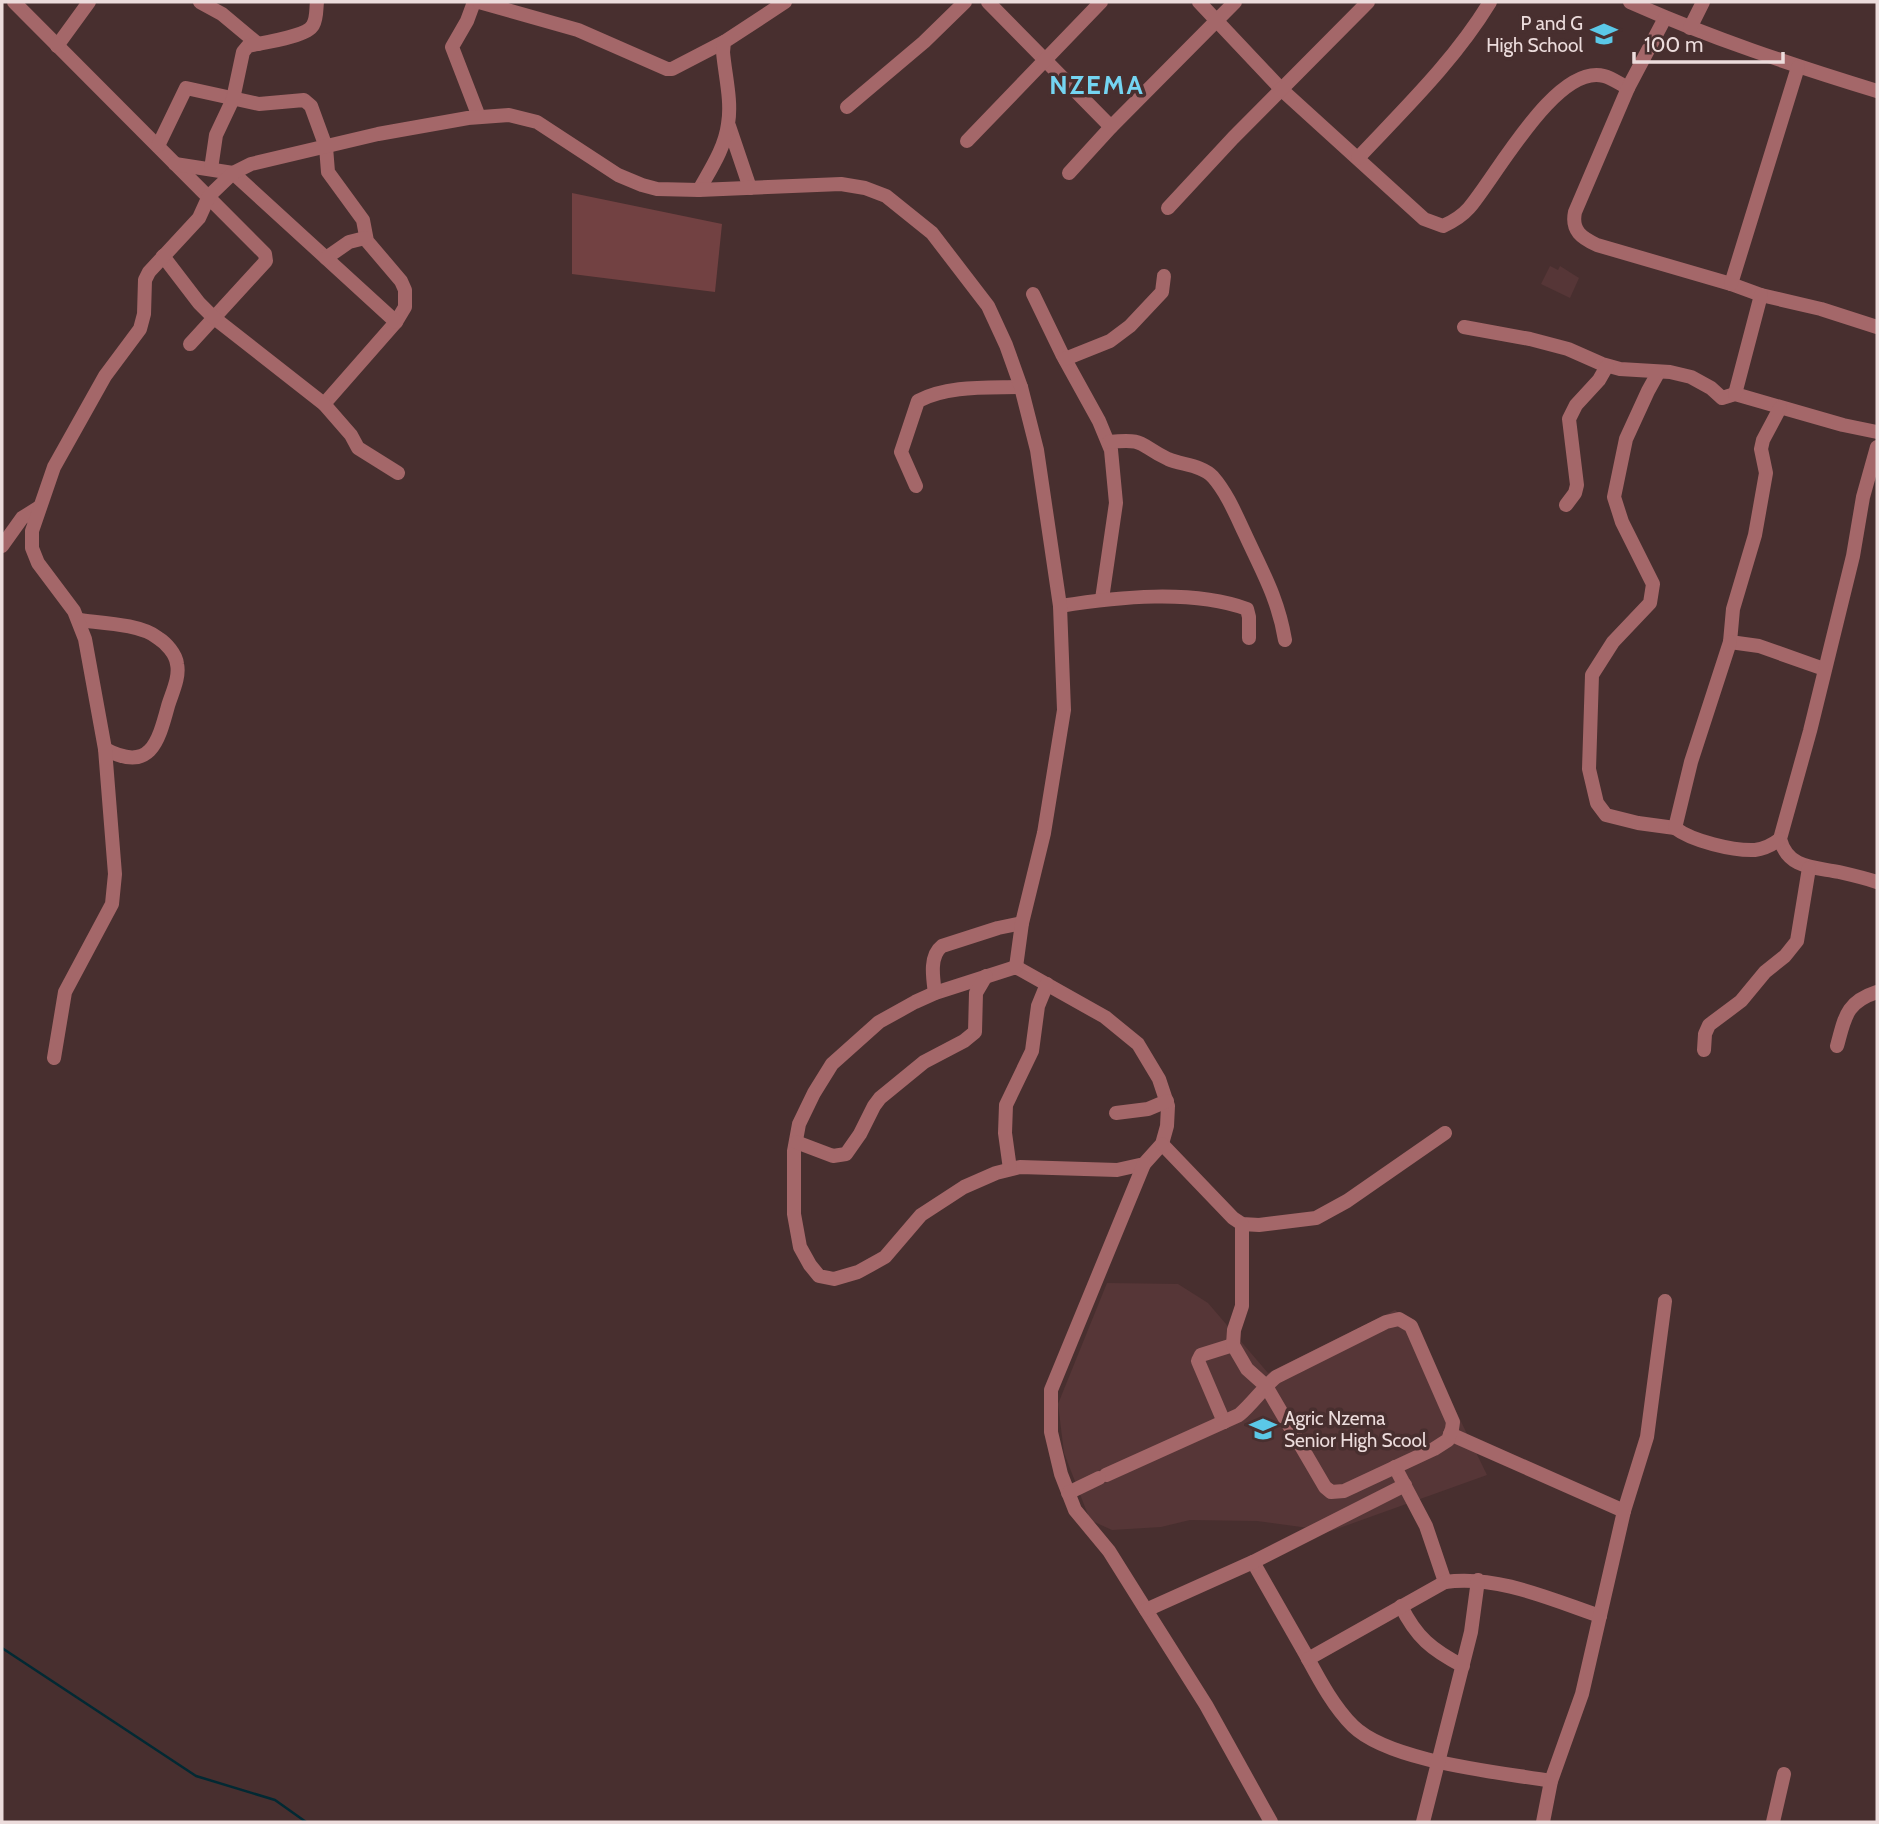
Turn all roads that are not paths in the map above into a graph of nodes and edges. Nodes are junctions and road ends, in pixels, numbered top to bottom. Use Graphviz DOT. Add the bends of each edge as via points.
graph roads {
  1 [pos="14,2"];
  2 [pos="89,2"];
  3 [pos="200,2"];
  4 [pos="317,2"];
  5 [pos="476,2"];
  6 [pos="785,2"];
  7 [pos="965,2"];
  8 [pos="988,2"];
  9 [pos="1101,2"];
  10 [pos="1199,2"];
  11 [pos="1235,2"];
  12 [pos="1368,2"];
  13 [pos="1490,2"];
  14 [pos="1630,2"];
  15 [pos="1703,2"];
  16 [pos="223,8"];
  17 [pos="1665,18"];
  18 [pos="1215,20"];
  19 [pos="1690,28"];
  20 [pos="724,42"];
  21 [pos="258,44"];
  22 [pos="57,46"];
  23 [pos="1045,58"];
  24 [pos="1798,67"];
  25 [pos="1628,88"];
  26 [pos="1282,90"];
  27 [pos="1877,90"];
  28 [pos="233,99"];
  29 [pos="847,107"];
  30 [pos="479,117"];
  31 [pos="728,125"];
  32 [pos="1111,127"];
  33 [pos="967,141"];
  34 [pos="158,146"];
  35 [pos="326,147"];
  36 [pos="1358,158"];
  37 [pos="175,164"];
  38 [pos="211,169"];
  39 [pos="233,173"];
  40 [pos="1069,173"];
  41 [pos="750,188"];
  42 [pos="699,190"];
  43 [pos="209,195"];
  44 [pos="1168,208"];
  45 [pos="365,238"];
  46 [pos="163,256"];
  47 [pos="326,258"];
  48 [pos="1164,276"];
  49 [pos="1731,284"];
  50 [pos="1033,294"];
  51 [pos="1761,295"];
  52 [pos="213,317"];
  53 [pos="396,322"];
  54 [pos="1464,327"];
  55 [pos="1877,327"];
  56 [pos="190,344"];
  57 [pos="1065,359"];
  58 [pos="1607,366"];
  59 [pos="1658,373"];
  60 [pos="1021,387"];
  61 [pos="1735,394"];
  62 [pos="324,404"];
  63 [pos="1780,408"];
  64 [pos="1877,432"];
  65 [pos="1109,442"];
  66 [pos="1877,447"];
  67 [pos="398,473"];
  68 [pos="916,486"];
  69 [pos="1566,505"];
  70 [pos="38,508"];
  71 [pos="2,546"];
  72 [pos="1102,599"];
  73 [pos="1060,606"];
  74 [pos="79,620"];
  75 [pos="1249,638"];
  76 [pos="1285,640"];
  77 [pos="1730,642"];
  78 [pos="1824,669"];
  79 [pos="105,749"];
  80 [pos="1675,828"];
  81 [pos="1780,839"];
  82 [pos="1809,868"];
  83 [pos="1877,882"];
  84 [pos="1023,923"];
  85 [pos="1016,967"];
  86 [pos="986,976"];
  87 [pos="1047,984"];
  88 [pos="1877,992"];
  89 [pos="935,993"];
  90 [pos="1838,1046"];
  91 [pos="1704,1050"];
  92 [pos="54,1058"];
  93 [pos="1167,1101"];
  94 [pos="1116,1113"];
  95 [pos="1445,1133"];
  96 [pos="796,1142"];
  97 [pos="1162,1144"];
  98 [pos="1144,1164"];
  99 [pos="1010,1169"];
  100 [pos="1242,1224"];
  101 [pos="1665,1301"];
  102 [pos="1233,1345"];
  103 [pos="1266,1385"];
  104 [pos="1224,1422"];
  105 [pos="1450,1434"];
  106 [pos="1395,1467"];
  107 [pos="1405,1485"];
  108 [pos="1068,1493"];
  109 [pos="1624,1511"];
  110 [pos="1253,1562"];
  111 [pos="1478,1580"];
  112 [pos="1445,1582"];
  113 [pos="1401,1606"];
  114 [pos="1146,1610"];
  115 [pos="1600,1616"];
  116 [pos="1308,1659"];
  117 [pos="1463,1666"];
  118 [pos="1440,1761"];
  119 [pos="1784,1774"];
  120 [pos="1551,1781"];
  121 [pos="1271,1822"];
  122 [pos="1423,1822"];
  123 [pos="1543,1822"];
  124 [pos="1773,1822"];
  1 -- 22 [label="street"];
  2 -- 22 [label="street"];
  3 -- 16 [label="street"];
  4 -- 21 [label="street" via="310,29"];
  5 -- 20 [label="street" via="578,30 667,69"];
  5 -- 30 [label="street" via="452,47"];
  6 -- 20 [label="street"];
  7 -- 29 [label="street"];
  8 -- 23 [label="street"];
  9 -- 23 [label="street"];
  10 -- 18 [label="street"];
  11 -- 18 [label="street"];
  12 -- 26 [label="street"];
  13 -- 36 [label="street" via="1438,75"];
  14 -- 17 [label="street"];
  15 -- 19 [label="street"];
  16 -- 21 [label="street"];
  17 -- 19 [label="street"];
  17 -- 25 [label="street"];
  18 -- 26 [label="street"];
  18 -- 32 [label="street"];
  19 -- 24 [label="street"];
  20 -- 31 [label="street"];
  21 -- 28 [label="street" via="243,52"];
  22 -- 34 [label="street"];
  23 -- 32 [label="street"];
  23 -- 33 [label="street"];
  24 -- 27 [label="street"];
  24 -- 49 [label="street"];
  25 -- 36 [label="street" via="1603,76 1578,79 1562,88 1468,208 1443,226 1424,219"];
  25 -- 49 [label="street" via="1575,212 1575,231 1597,245"];
  26 -- 36 [label="street"];
  26 -- 44 [label="street"];
  28 -- 34 [label="street" via="186,88"];
  28 -- 35 [label="street" via="265,105 304,100 311,106"];
  28 -- 38 [label="street" via="216,135"];
  30 -- 35 [label="street"];
  30 -- 42 [label="street" via="509,115 537,122 642,186"];
  31 -- 41 [label="street"];
  31 -- 42 [label="street"];
  32 -- 40 [label="street"];
  34 -- 37 [label="street"];
  35 -- 39 [label="street" via="251,164"];
  35 -- 45 [label="street" via="328,172 363,219"];
  37 -- 38 [label="street"];
  37 -- 43 [label="street"];
  38 -- 39 [label="street"];
  39 -- 43 [label="street"];
  39 -- 47 [label="street"];
  41 -- 42 [label="street"];
  41 -- 60 [label="street" via="841,184 886,196 932,233 988,306"];
  43 -- 46 [label="street" via="199,218"];
  43 -- 52 [label="street" via="267,258"];
  45 -- 47 [label="street" via="349,242"];
  45 -- 53 [label="street" via="405,290 405,307"];
  46 -- 52 [label="street"];
  46 -- 70 [label="street" via="145,281 140,329 95,392 54,467"];
  47 -- 53 [label="street"];
  48 -- 57 [label="street" via="1162,292 1130,326 1110,341"];
  49 -- 51 [label="street"];
  50 -- 57 [label="street"];
  51 -- 55 [label="street"];
  51 -- 61 [label="street"];
  52 -- 56 [label="street"];
  52 -- 62 [label="street"];
  53 -- 62 [label="street"];
  54 -- 58 [label="street" via="1567,349"];
  57 -- 65 [label="street"];
  58 -- 59 [label="street"];
  58 -- 69 [label="street" via="1569,419 1577,485"];
  59 -- 61 [label="street" via="1691,377 1723,398"];
  59 -- 80 [label="street" via="1626,439 1614,497 1653,584 1650,603 1613,642 1592,675 1589,769 1597,803 1606,815"];
  60 -- 68 [label="street" via="938,393 918,401 901,452"];
  60 -- 73 [label="street" via="1037,450"];
  61 -- 63 [label="street"];
  62 -- 67 [label="street" via="358,447"];
  63 -- 64 [label="street"];
  63 -- 77 [label="street" via="1763,440 1766,473 1755,535 1733,609"];
  65 -- 72 [label="street" via="1116,503"];
  65 -- 76 [label="street" via="1142,442 1164,457 1212,476 1275,596"];
  66 -- 78 [label="street"];
  70 -- 71 [label="street" via="22,518"];
  70 -- 74 [label="street" via="32,548 46,576"];
  72 -- 73 [label="street"];
  72 -- 75 [label="street" via="1202,599 1232,604 1247,609"];
  73 -- 84 [label="street" via="1063,710 1044,832"];
  74 -- 79 [label="street"];
  74 -- 79 [label="street" via="157,636 177,660 160,737 151,751 135,758"];
  77 -- 78 [label="street" via="1759,646"];
  77 -- 80 [label="street" via="1701,727"];
  78 -- 81 [label="street"];
  79 -- 92 [label="street" via="116,874 112,904 65,992"];
  80 -- 81 [label="street" via="1697,839 1741,849 1768,847"];
  81 -- 82 [label="street" via="1790,858"];
  82 -- 83 [label="street"];
  82 -- 91 [label="street" via="1797,941 1741,1001 1709,1025"];
  84 -- 85 [label="street"];
  84 -- 89 [label="street" via="936,950"];
  85 -- 86 [label="street"];
  85 -- 87 [label="street"];
  86 -- 89 [label="street"];
  86 -- 96 [label="street" via="976,993 975,1032 924,1062 880,1098 846,1154 833,1156"];
  87 -- 93 [label="street" via="1105,1017 1138,1044"];
  87 -- 99 [label="street" via="1038,1006 1032,1051 1006,1105"];
  88 -- 90 [label="street" via="1854,1003 1846,1014"];
  89 -- 96 [label="street" via="879,1022 832,1064 799,1124"];
  93 -- 94 [label="street" via="1148,1110"];
  93 -- 97 [label="street"];
  95 -- 100 [label="street" via="1316,1218"];
  96 -- 99 [label="street" via="794,1214 800,1247 819,1276 834,1279 885,1257 921,1215 964,1187"];
  97 -- 98 [label="street"];
  97 -- 100 [label="street"];
  98 -- 99 [label="street" via="1117,1170"];
  98 -- 108 [label="street" via="1051,1390 1051,1432"];
  100 -- 102 [label="street" via="1242,1306"];
  101 -- 109 [label="street" via="1647,1437"];
  102 -- 103 [label="street" via="1247,1369"];
  102 -- 104 [label="street" via="1201,1355 1198,1361"];
  103 -- 104 [label="street" via="1255,1401"];
  103 -- 105 [label="street" via="1399,1319 1410,1326 1421,1348 1453,1422"];
  103 -- 106 [label="street" via="1331,1492 1344,1491"];
  104 -- 108 [label="street"];
  105 -- 106 [label="street" via="1434,1449"];
  105 -- 109 [label="street"];
  106 -- 107 [label="street"];
  107 -- 110 [label="street"];
  107 -- 112 [label="street" via="1426,1526"];
  108 -- 114 [label="street" via="1075,1510 1109,1551"];
  109 -- 115 [label="street"];
  110 -- 114 [label="street"];
  110 -- 116 [label="street"];
  111 -- 112 [label="street"];
  111 -- 115 [label="street"];
  111 -- 117 [label="street"];
  112 -- 113 [label="street"];
  113 -- 116 [label="street"];
  113 -- 117 [label="street" via="1415,1633"];
  114 -- 121 [label="street"];
  115 -- 120 [label="street" via="1582,1694"];
  116 -- 118 [label="street" via="1353,1727 1399,1751"];
  117 -- 118 [label="street"];
  118 -- 120 [label="street"];
  118 -- 122 [label="street"];
  119 -- 124 [label="street"];
  120 -- 123 [label="street"];
}
